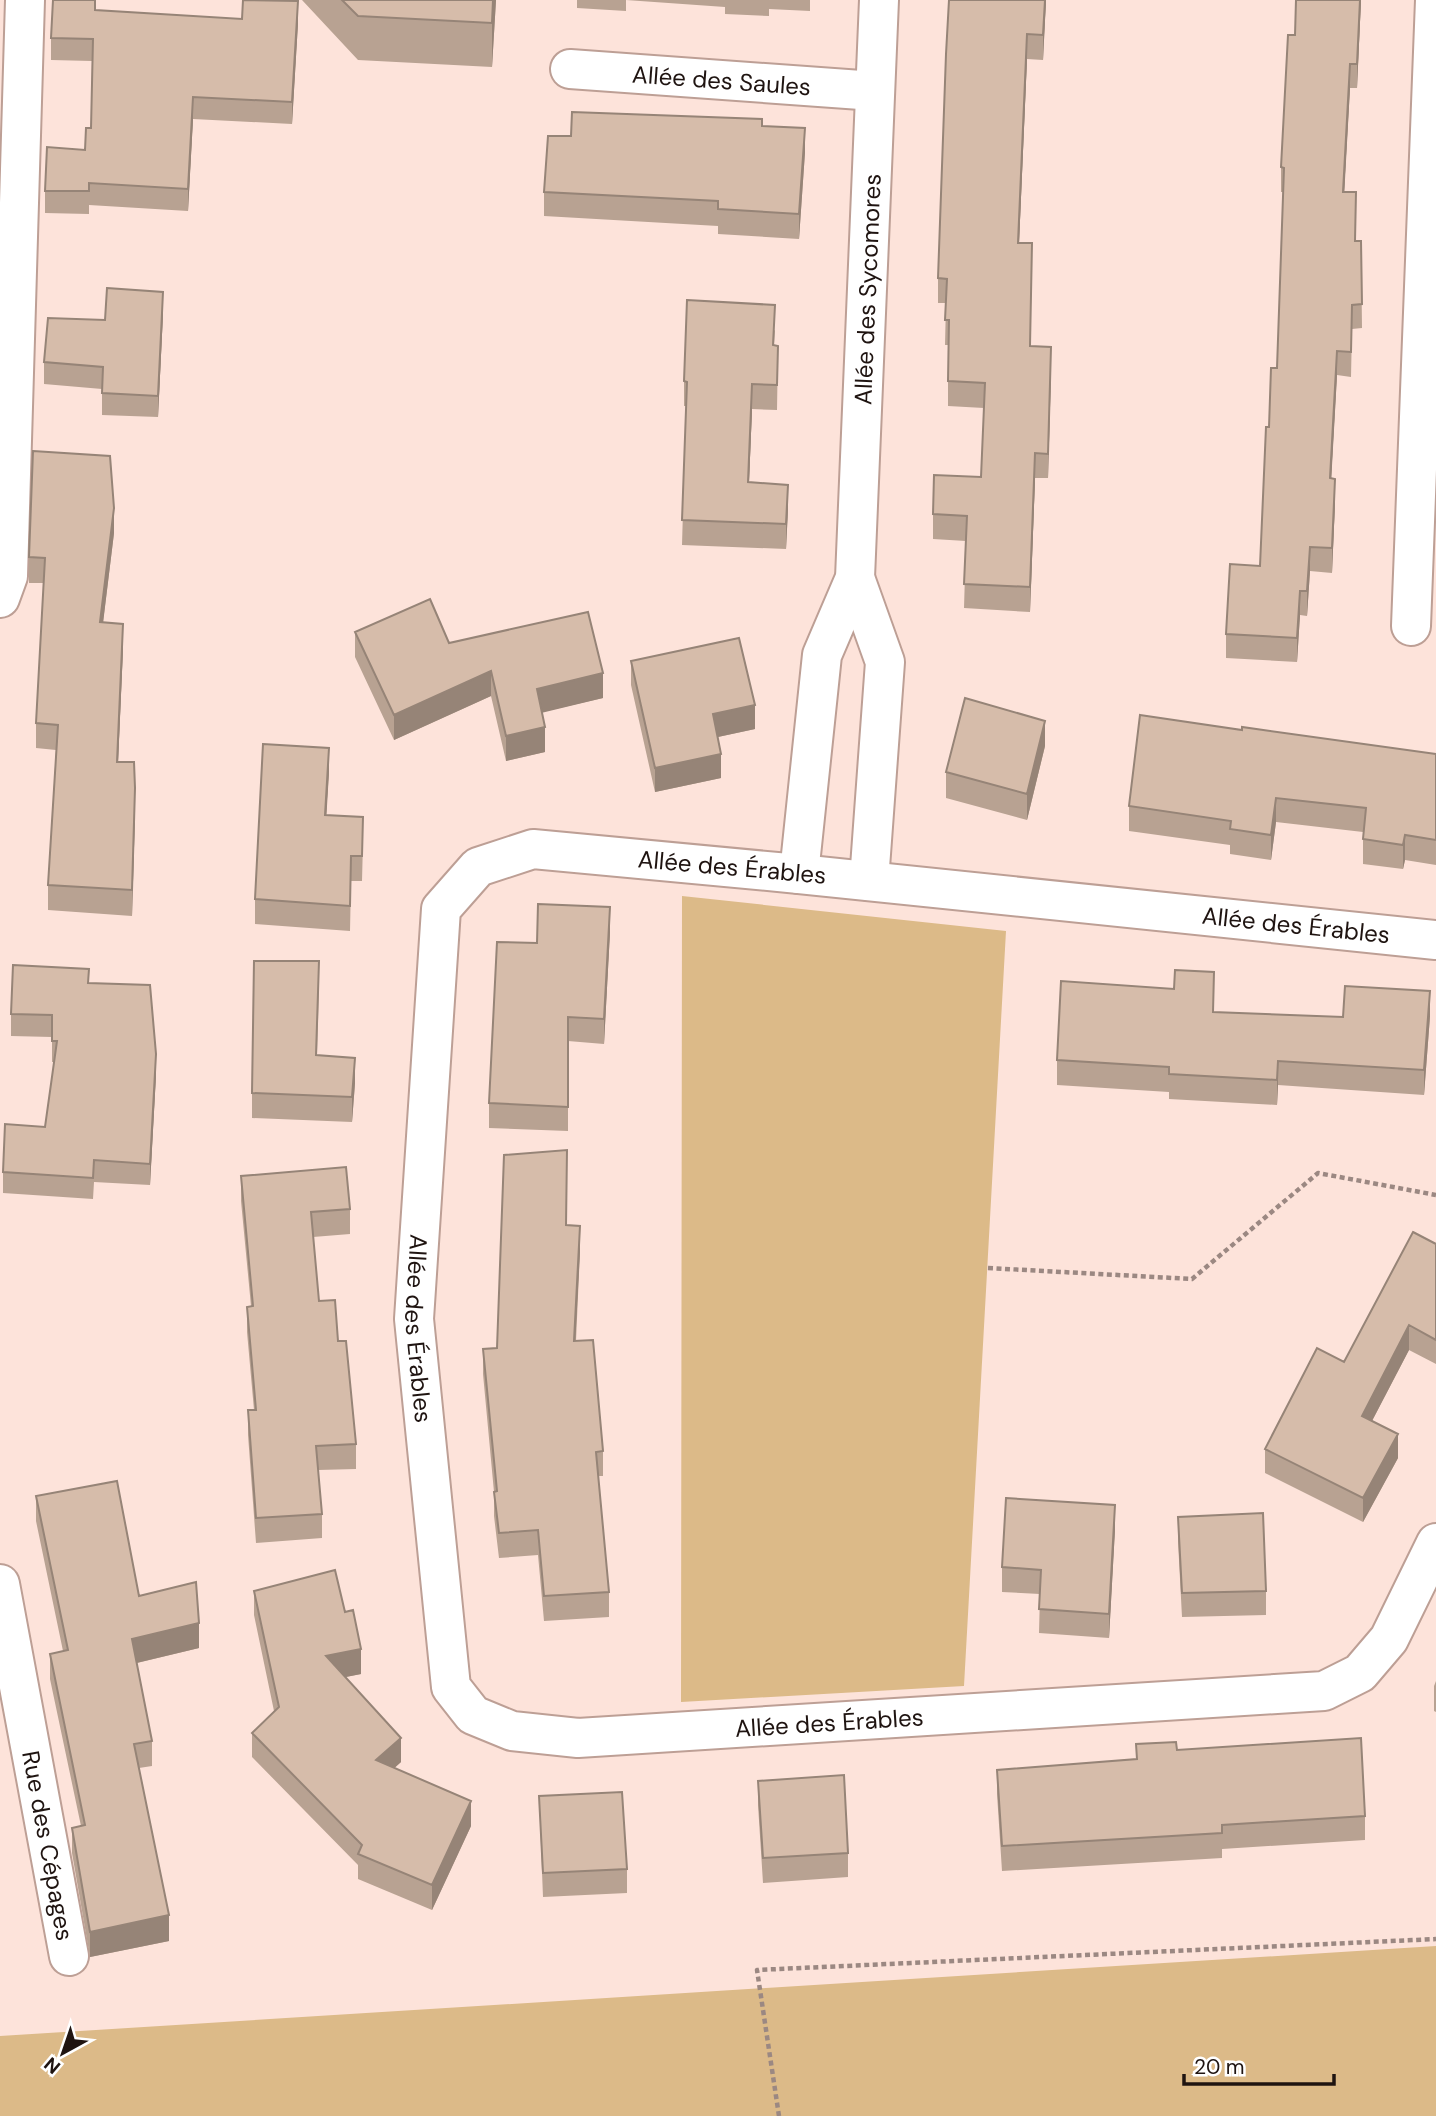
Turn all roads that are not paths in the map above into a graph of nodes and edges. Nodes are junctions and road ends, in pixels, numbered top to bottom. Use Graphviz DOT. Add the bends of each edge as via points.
graph roads {
  1 [pos="25,0"];
  2 [pos="879,0"];
  3 [pos="1435,0"];
  4 [pos="570,69"];
  5 [pos="875,91"];
  6 [pos="855,578"];
  7 [pos="0,598"];
  8 [pos="1411,626"];
  9 [pos="799,874"];
  10 [pos="869,881"];
  11 [pos="1436,940"];
  12 [pos="1433,1557"];
  13 [pos="0,1584"];
  14 [pos="14,1739"];
  15 [pos="69,1956"];
  1 -- 7 [label="street" via="8,576"];
  2 -- 5 [label="street, Allée des Sycomores"];
  3 -- 8 [label="street"];
  4 -- 5 [label="street, Allée des Saules"];
  5 -- 6 [label="street, Allée des Sycomores"];
  6 -- 9 [label="street, Allée des Sycomores" via="822,655"];
  6 -- 10 [label="street, Allée des Sycomores" via="885,662"];
  9 -- 10 [label="street, Allée des Érables"];
  9 -- 12 [label="street, Allée des Érables" via="533,849 478,867 441,909 414,1319 451,1687 474,1715 512,1731 578,1738 1324,1691 1360,1673 1389,1639"];
  10 -- 11 [label="street, Allée des Érables"];
  13 -- 14 [label="street, Rue des Cépages"];
  14 -- 15 [label="street, Rue des Cépages"];
}
